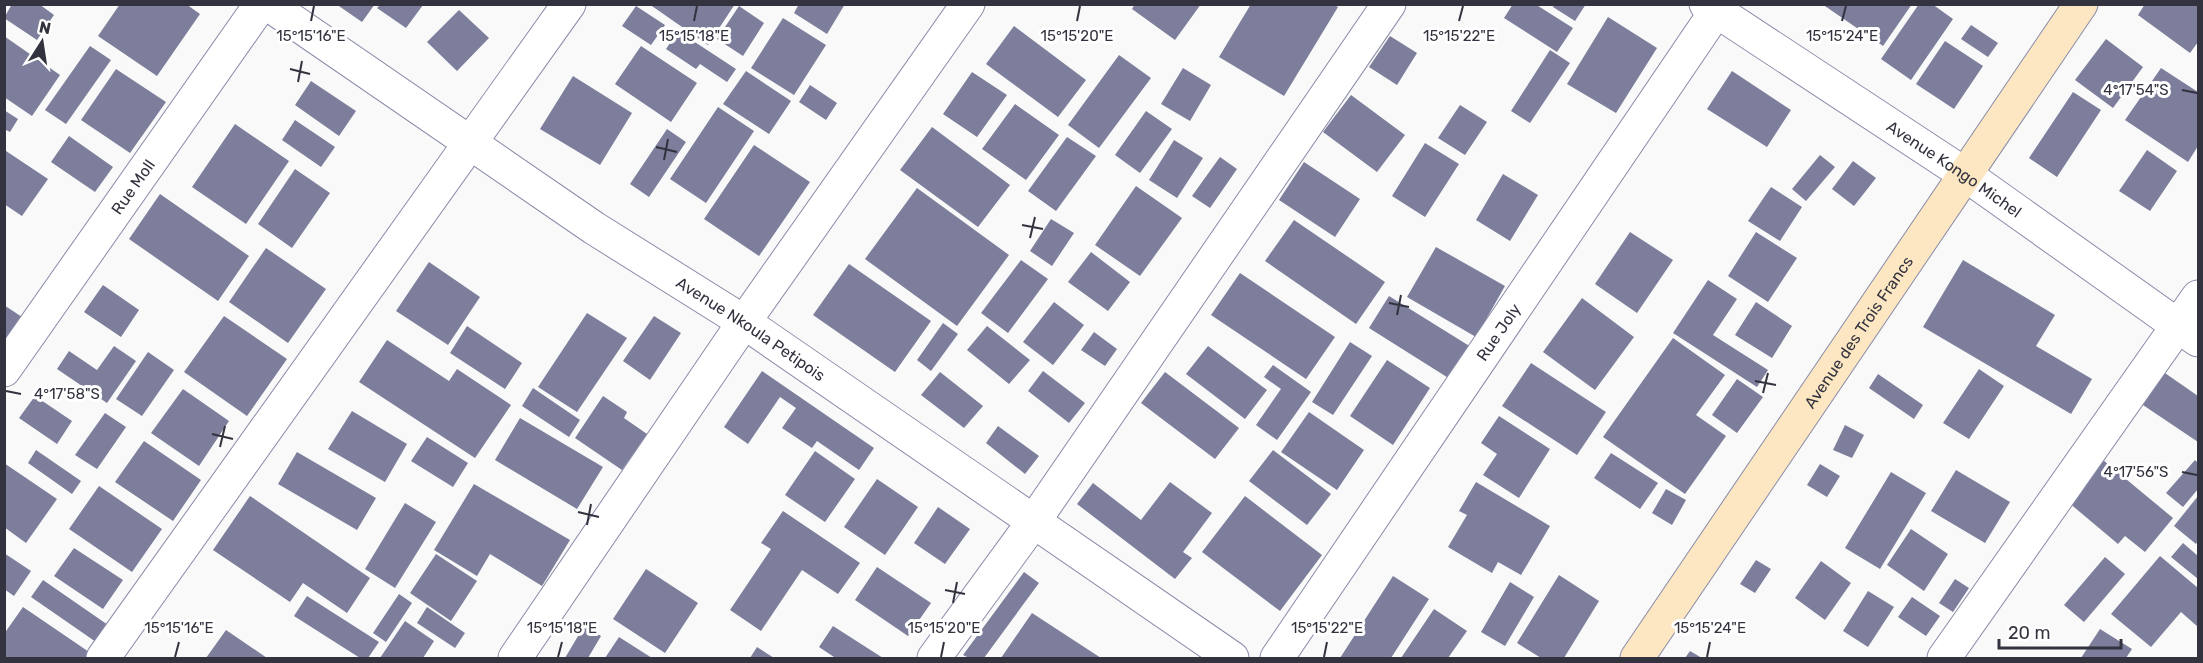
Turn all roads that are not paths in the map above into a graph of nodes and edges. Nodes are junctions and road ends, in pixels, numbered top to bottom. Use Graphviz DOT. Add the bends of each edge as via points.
graph roads {
  1 [pos="261,4"];
  2 [pos="268,4"];
  3 [pos="569,4"];
  4 [pos="968,4"];
  5 [pos="1389,4"];
  6 [pos="2081,4"];
  7 [pos="1715,7"];
  8 [pos="470,144"];
  9 [pos="1966,175"];
  10 [pos="2199,297"];
  11 [pos="744,322"];
  12 [pos="2188,333"];
  13 [pos="4,370"];
  14 [pos="1034,522"];
  15 [pos="103,658"];
  16 [pos="515,658"];
  17 [pos="934,658"];
  18 [pos="1232,658"];
  19 [pos="1277,658"];
  20 [pos="1637,658"];
  21 [pos="1944,658"];
  1 -- 13 [label="street, Rue Moll"];
  2 -- 8 [label="street, Avenue Nkoula Petipois"];
  3 -- 8 [label="street"];
  4 -- 11 [label="street"];
  5 -- 14 [label="street"];
  6 -- 9 [label="street, Avenue des Trois Francs"];
  7 -- 9 [label="street, Avenue Kongo Michel"];
  7 -- 19 [label="street, Rue Joly"];
  8 -- 11 [label="street, Avenue Nkoula Petipois"];
  8 -- 15 [label="street"];
  9 -- 12 [label="street, Avenue Kongo Michel"];
  9 -- 20 [label="street, Avenue des Trois Francs"];
  10 -- 12 [label="street"];
  11 -- 14 [label="street, Avenue Nkoula Petipois"];
  11 -- 16 [label="street"];
  12 -- 21 [label="street"];
  14 -- 17 [label="street"];
  14 -- 18 [label="street, Avenue Nkoula Petipois"];
}
